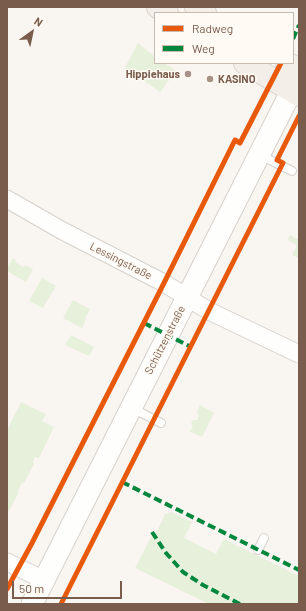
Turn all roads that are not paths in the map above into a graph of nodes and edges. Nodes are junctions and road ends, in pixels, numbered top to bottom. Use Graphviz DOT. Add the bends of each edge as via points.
graph roads {
  1 [pos="248,64"];
  2 [pos="289,64"];
  3 [pos="299,70"];
  4 [pos="296,87"];
  5 [pos="259,155"];
  6 [pos="292,171"];
  7 [pos="7,199"];
  8 [pos="186,298"];
  9 [pos="299,354"];
  10 [pos="131,408"];
  11 [pos="162,423"];
  12 [pos="264,538"];
  13 [pos="258,550"];
  14 [pos="7,562"];
  15 [pos="44,580"];
  16 [pos="32,604"];
  1 -- 4 [label="main road"];
  2 -- 3 [label="main road"];
  4 -- 5 [label="street, Schützenstraße"];
  5 -- 6 [label="lane"];
  5 -- 8 [label="street, Schützenstraße"];
  7 -- 8 [label="street, Lessingstraße" via="164,283"];
  8 -- 9 [label="street, Lessingstraße"];
  8 -- 10 [label="street, Schützenstraße"];
  10 -- 11 [label="lane"];
  10 -- 15 [label="street, Schützenstraße"];
  12 -- 13 [label="lane"];
  14 -- 15 [label="street"];
  15 -- 16 [label="street, Schützenstraße"];
}
